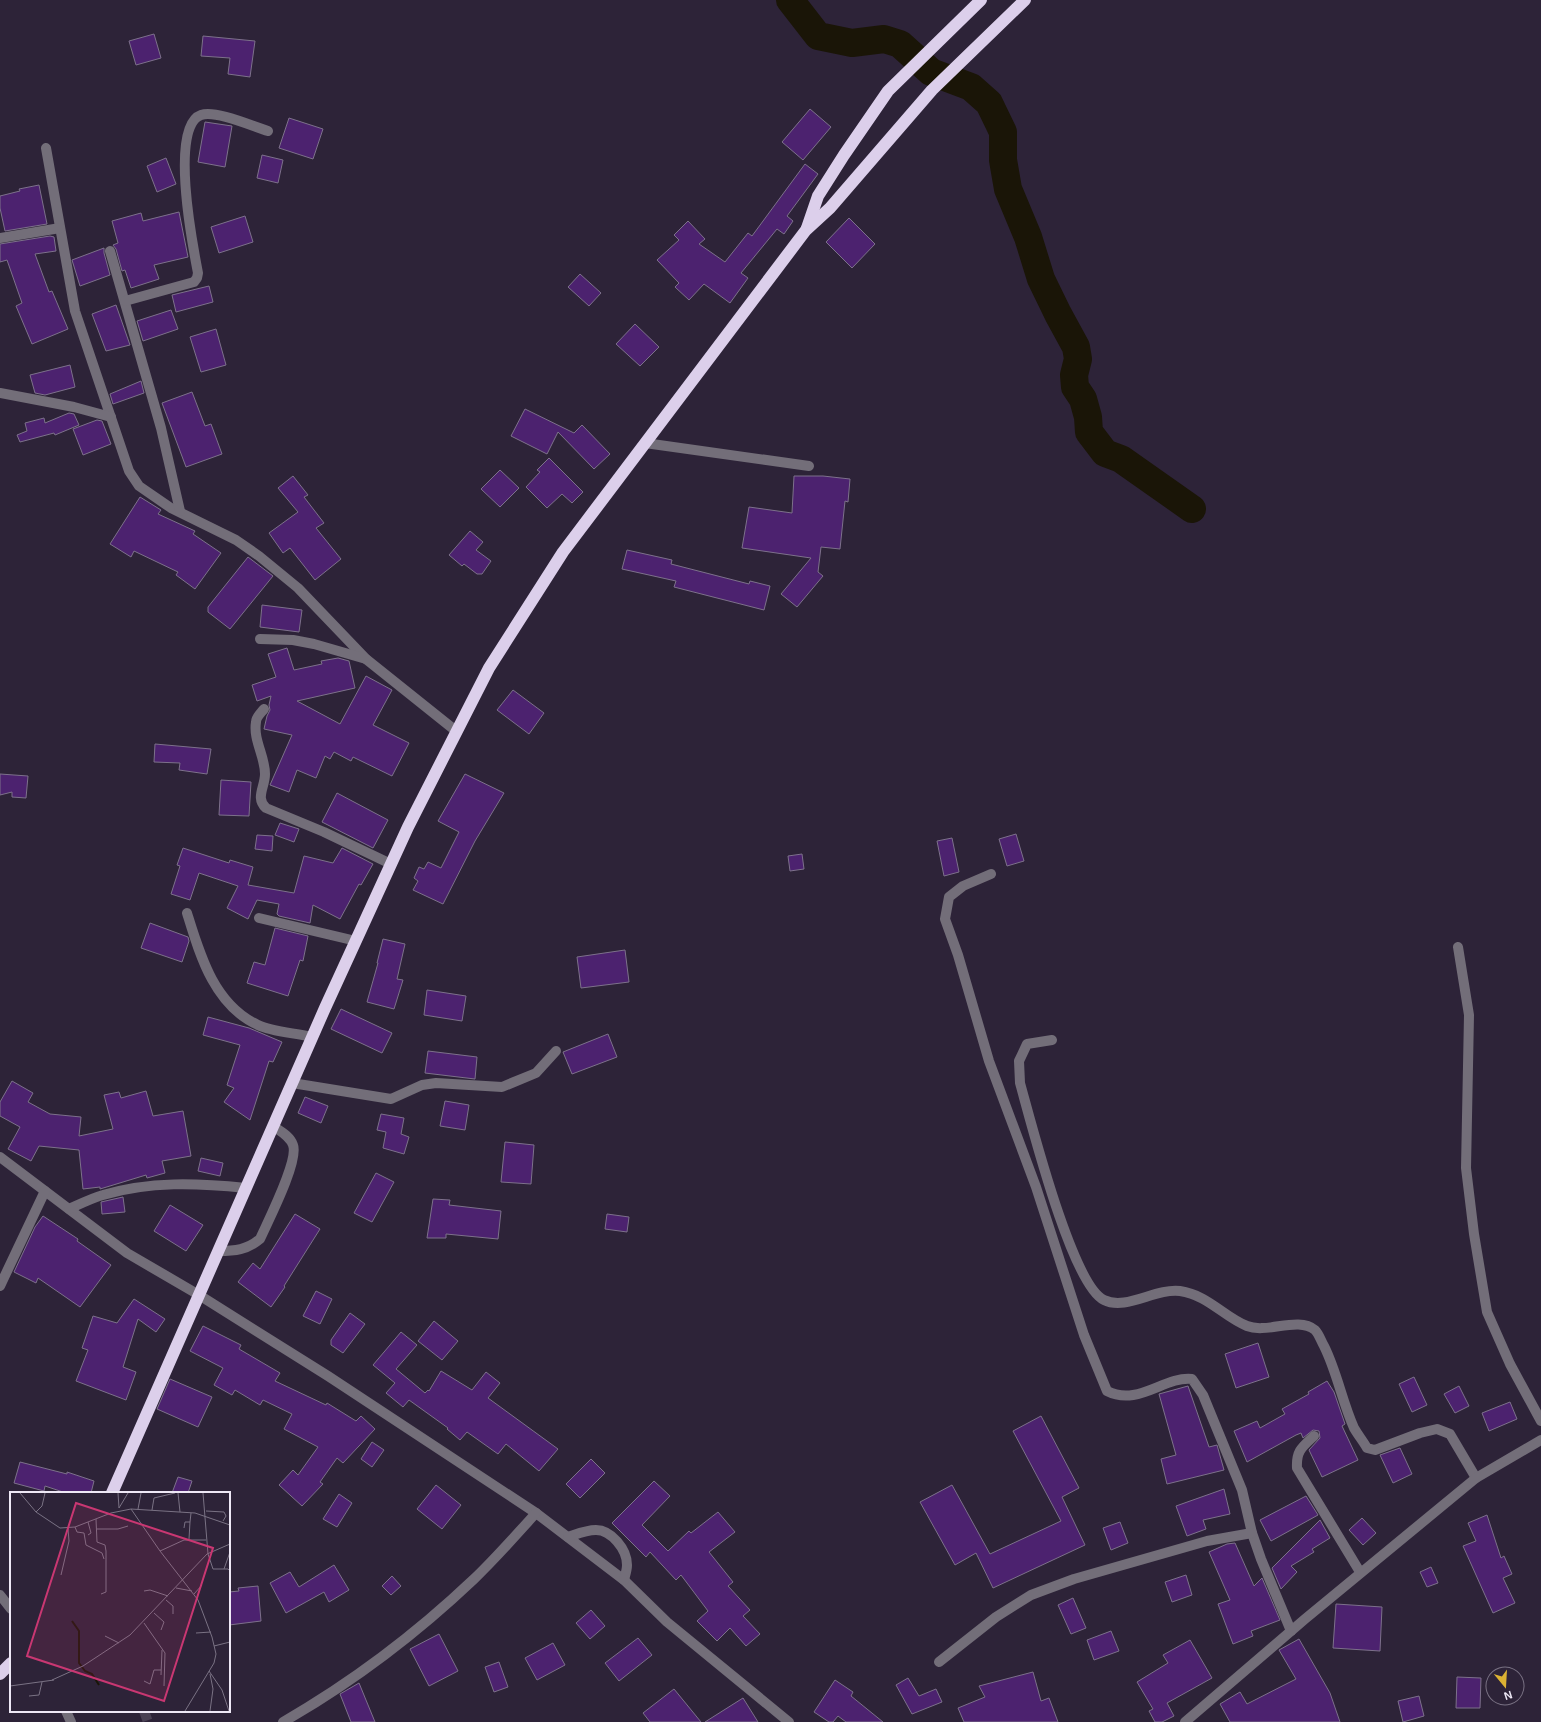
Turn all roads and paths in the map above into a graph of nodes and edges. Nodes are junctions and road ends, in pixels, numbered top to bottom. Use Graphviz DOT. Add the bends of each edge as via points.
graph roads {
  1 [pos="982,0"];
  2 [pos="1025,0"];
  3 [pos="268,131"];
  4 [pos="46,148"];
  5 [pos="60,228"];
  6 [pos="806,230"];
  7 [pos="0,238"];
  8 [pos="110,252"];
  9 [pos="125,301"];
  10 [pos="0,393"];
  11 [pos="111,417"];
  12 [pos="645,442"];
  13 [pos="809,466"];
  14 [pos="180,511"];
  15 [pos="260,639"];
  16 [pos="366,659"];
  17 [pos="264,709"];
  18 [pos="456,731"];
  19 [pos="391,864"];
  20 [pos="991,874"];
  21 [pos="187,913"];
  22 [pos="259,918"];
  23 [pos="356,941"];
  24 [pos="1458,947"];
  25 [pos="312,1037"];
  26 [pos="1052,1040"];
  27 [pos="556,1051"];
  28 [pos="292,1083"];
  29 [pos="273,1126"];
  30 [pos="0,1156"];
  31 [pos="246,1188"];
  32 [pos="45,1191"];
  33 [pos="69,1209"];
  34 [pos="218,1251"];
  35 [pos="0,1286"];
  36 [pos="199,1295"];
  37 [pos="1541,1421"];
  38 [pos="1314,1436"];
  39 [pos="1541,1440"];
  40 [pos="1476,1478"];
  41 [pos="112,1492"];
  42 [pos="536,1513"];
  43 [pos="1252,1533"];
  44 [pos="568,1538"];
  45 [pos="1360,1572"];
  46 [pos="624,1580"];
  47 [pos="0,1595"];
  48 [pos="10,1608"];
  49 [pos="1291,1631"];
  50 [pos="939,1662"];
  51 [pos="10,1664"];
  52 [pos="0,1674"];
  53 [pos="66,1712"];
  54 [pos="71,1722"];
  55 [pos="283,1722"];
  56 [pos="789,1722"];
  57 [pos="1185,1722"];
  1 -- 6 [label="highway" via="888,91 818,196"];
  2 -- 6 [label="highway" via="932,90 830,208"];
  3 -- 9 [label="street" via="211,114 200,115 192,121 185,150 188,220 197,278 194,282"];
  4 -- 5 [label="street"];
  5 -- 7 [label="street"];
  5 -- 11 [label="street" via="75,311"];
  6 -- 12 [label="highway"];
  8 -- 9 [label="street"];
  9 -- 14 [label="street" via="161,428"];
  10 -- 11 [label="street"];
  11 -- 14 [label="street" via="129,471 139,486"];
  12 -- 13 [label="street"];
  12 -- 18 [label="highway" via="563,552 489,668"];
  14 -- 16 [label="street" via="236,540 259,556 298,588"];
  15 -- 16 [label="street" via="293,640"];
  16 -- 18 [label="street"];
  17 -- 19 [label="street" via="255,725 265,773 261,804"];
  18 -- 19 [label="highway"];
  19 -- 23 [label="highway"];
  20 -- 43 [label="street" via="963,886 949,897 945,919 989,1062 1036,1187 1086,1342 1107,1391 1116,1395 1140,1394 1182,1378 1192,1379 1203,1395 1242,1490"];
  21 -- 25 [label="street" via="207,973 221,995 241,1014 259,1026"];
  22 -- 23 [label="street"];
  23 -- 25 [label="highway"];
  24 -- 37 [label="street" via="1469,1015 1466,1168 1487,1312 1510,1364"];
  25 -- 28 [label="highway"];
  26 -- 40 [label="street" via="1027,1044 1019,1060 1020,1083 1061,1223 1078,1268 1094,1293 1113,1304 1125,1303 1152,1294 1180,1291 1206,1300 1247,1326 1265,1329 1291,1324 1309,1327 1315,1330 1331,1359 1354,1428 1367,1448 1375,1450 1437,1429 1450,1434"];
  27 -- 28 [label="street" via="536,1073 502,1087 436,1083 422,1085 391,1099"];
  28 -- 29 [label="highway"];
  29 -- 31 [label="highway"];
  29 -- 34 [label="street" via="290,1138 294,1146 294,1161 260,1239 252,1246 239,1251"];
  30 -- 32 [label="street"];
  31 -- 33 [label="street" via="195,1183 154,1185 102,1195"];
  31 -- 34 [label="highway"];
  32 -- 33 [label="street"];
  32 -- 35 [label="street"];
  33 -- 36 [label="street" via="127,1253"];
  34 -- 36 [label="highway"];
  36 -- 41 [label="highway"];
  36 -- 42 [label="street" via="328,1376"];
  38 -- 45 [label="street" via="1302,1447 1297,1457 1297,1468"];
  39 -- 40 [label="street"];
  40 -- 45 [label="street"];
  42 -- 44 [label="street"];
  42 -- 55 [label="street" via="448,1603 370,1666 320,1701"];
  43 -- 49 [label="street"];
  43 -- 50 [label="street" via="1207,1541 1074,1579 1031,1595 996,1618"];
  44 -- 46 [label="street"];
  44 -- 46 [label="street" via="596,1530 611,1534 627,1564"];
  45 -- 49 [label="street"];
  46 -- 56 [label="street" via="667,1622"];
  47 -- 48 [label="street"];
  49 -- 57 [label="street"];
  51 -- 52 [label="highway"];
  53 -- 54 [label="street"];
}
